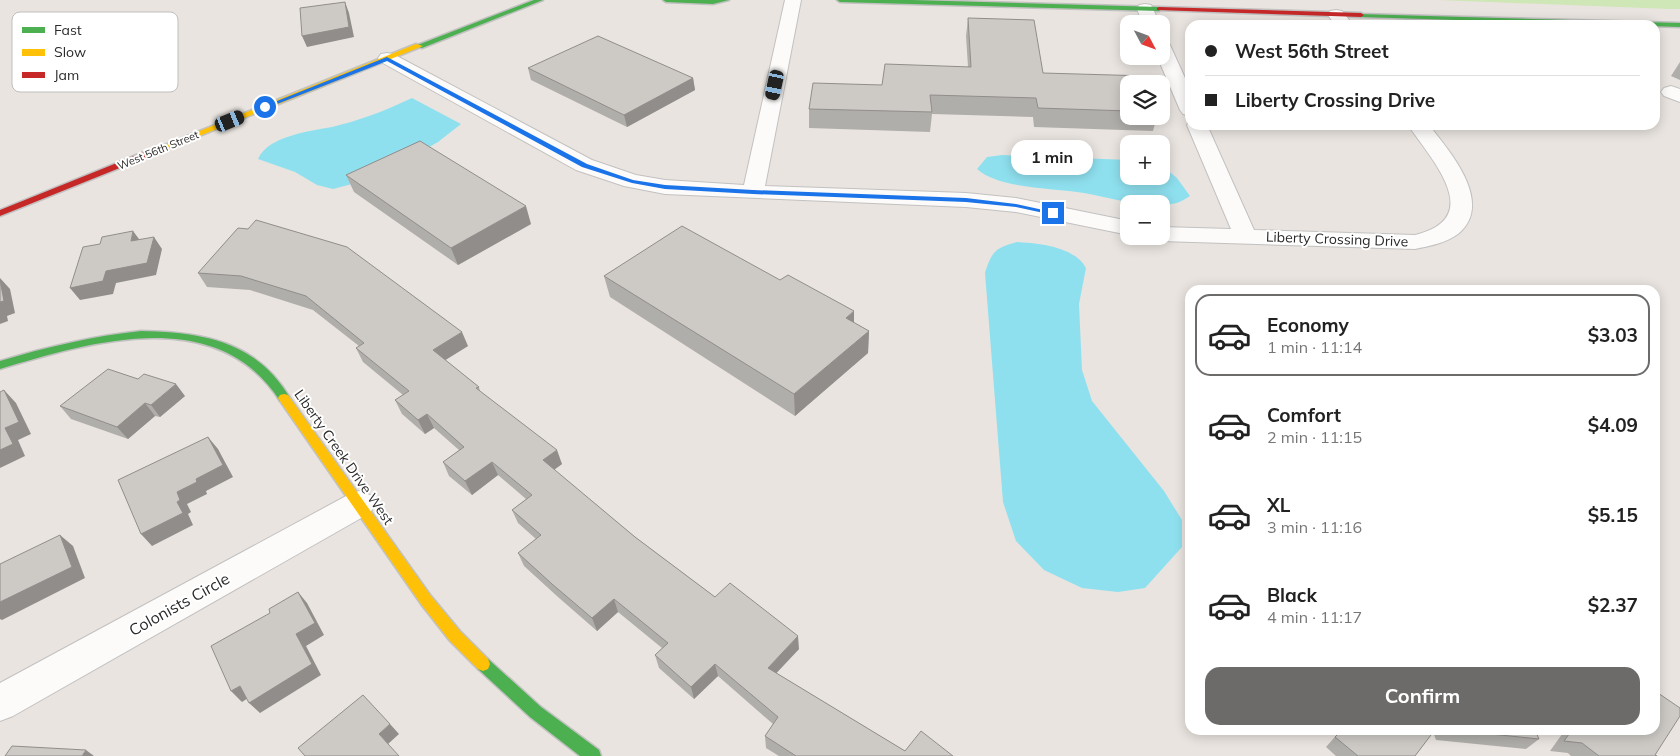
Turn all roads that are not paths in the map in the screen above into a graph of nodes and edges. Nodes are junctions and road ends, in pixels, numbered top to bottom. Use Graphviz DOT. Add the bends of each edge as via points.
graph roads {
  1 [pos="540,0"];
  2 [pos="666,0"];
  3 [pos="726,0"];
  4 [pos="793,0"];
  5 [pos="840,0"];
  6 [pos="1120,15"];
  7 [pos="1170,17"];
  8 [pos="1340,20"];
  9 [pos="1660,25"];
  10 [pos="1680,25"];
  11 [pos="387,58"];
  12 [pos="1170,65"];
  13 [pos="1185,99"];
  14 [pos="1199,130"];
  15 [pos="1422,130"];
  16 [pos="753,192"];
  17 [pos="0,213"];
  18 [pos="1120,226"];
  19 [pos="1170,234"];
  20 [pos="1246,236"];
  21 [pos="0,364"];
  22 [pos="358,504"];
  23 [pos="0,703"];
  24 [pos="593,756"];
  1 -- 11 [label="main road, West 56th Street"];
  2 -- 3 [label="main road"];
  4 -- 16 [label="street"];
  5 -- 6 [label="main road"];
  7 -- 8 [label="main road"];
  9 -- 10 [label="main road"];
  11 -- 16 [label="street" via="592,169 665,187"];
  11 -- 17 [label="main road, West 56th Street"];
  12 -- 13 [label="street"];
  14 -- 20 [label="street"];
  15 -- 20 [label="street, Liberty Crossing Drive" via="1445,161 1463,201 1461,215 1452,227 1435,237 1415,242"];
  16 -- 18 [label="street" via="966,200"];
  19 -- 20 [label="street, Liberty Crossing Drive"];
  21 -- 22 [label="main road, Liberty Creek Drive West" via="68,344 133,335 162,334 221,344 252,360 271,379"];
  22 -- 23 [label="street, Colonists Circle"];
  22 -- 24 [label="main road, Liberty Creek Drive West" via="455,636 516,697"];
}
